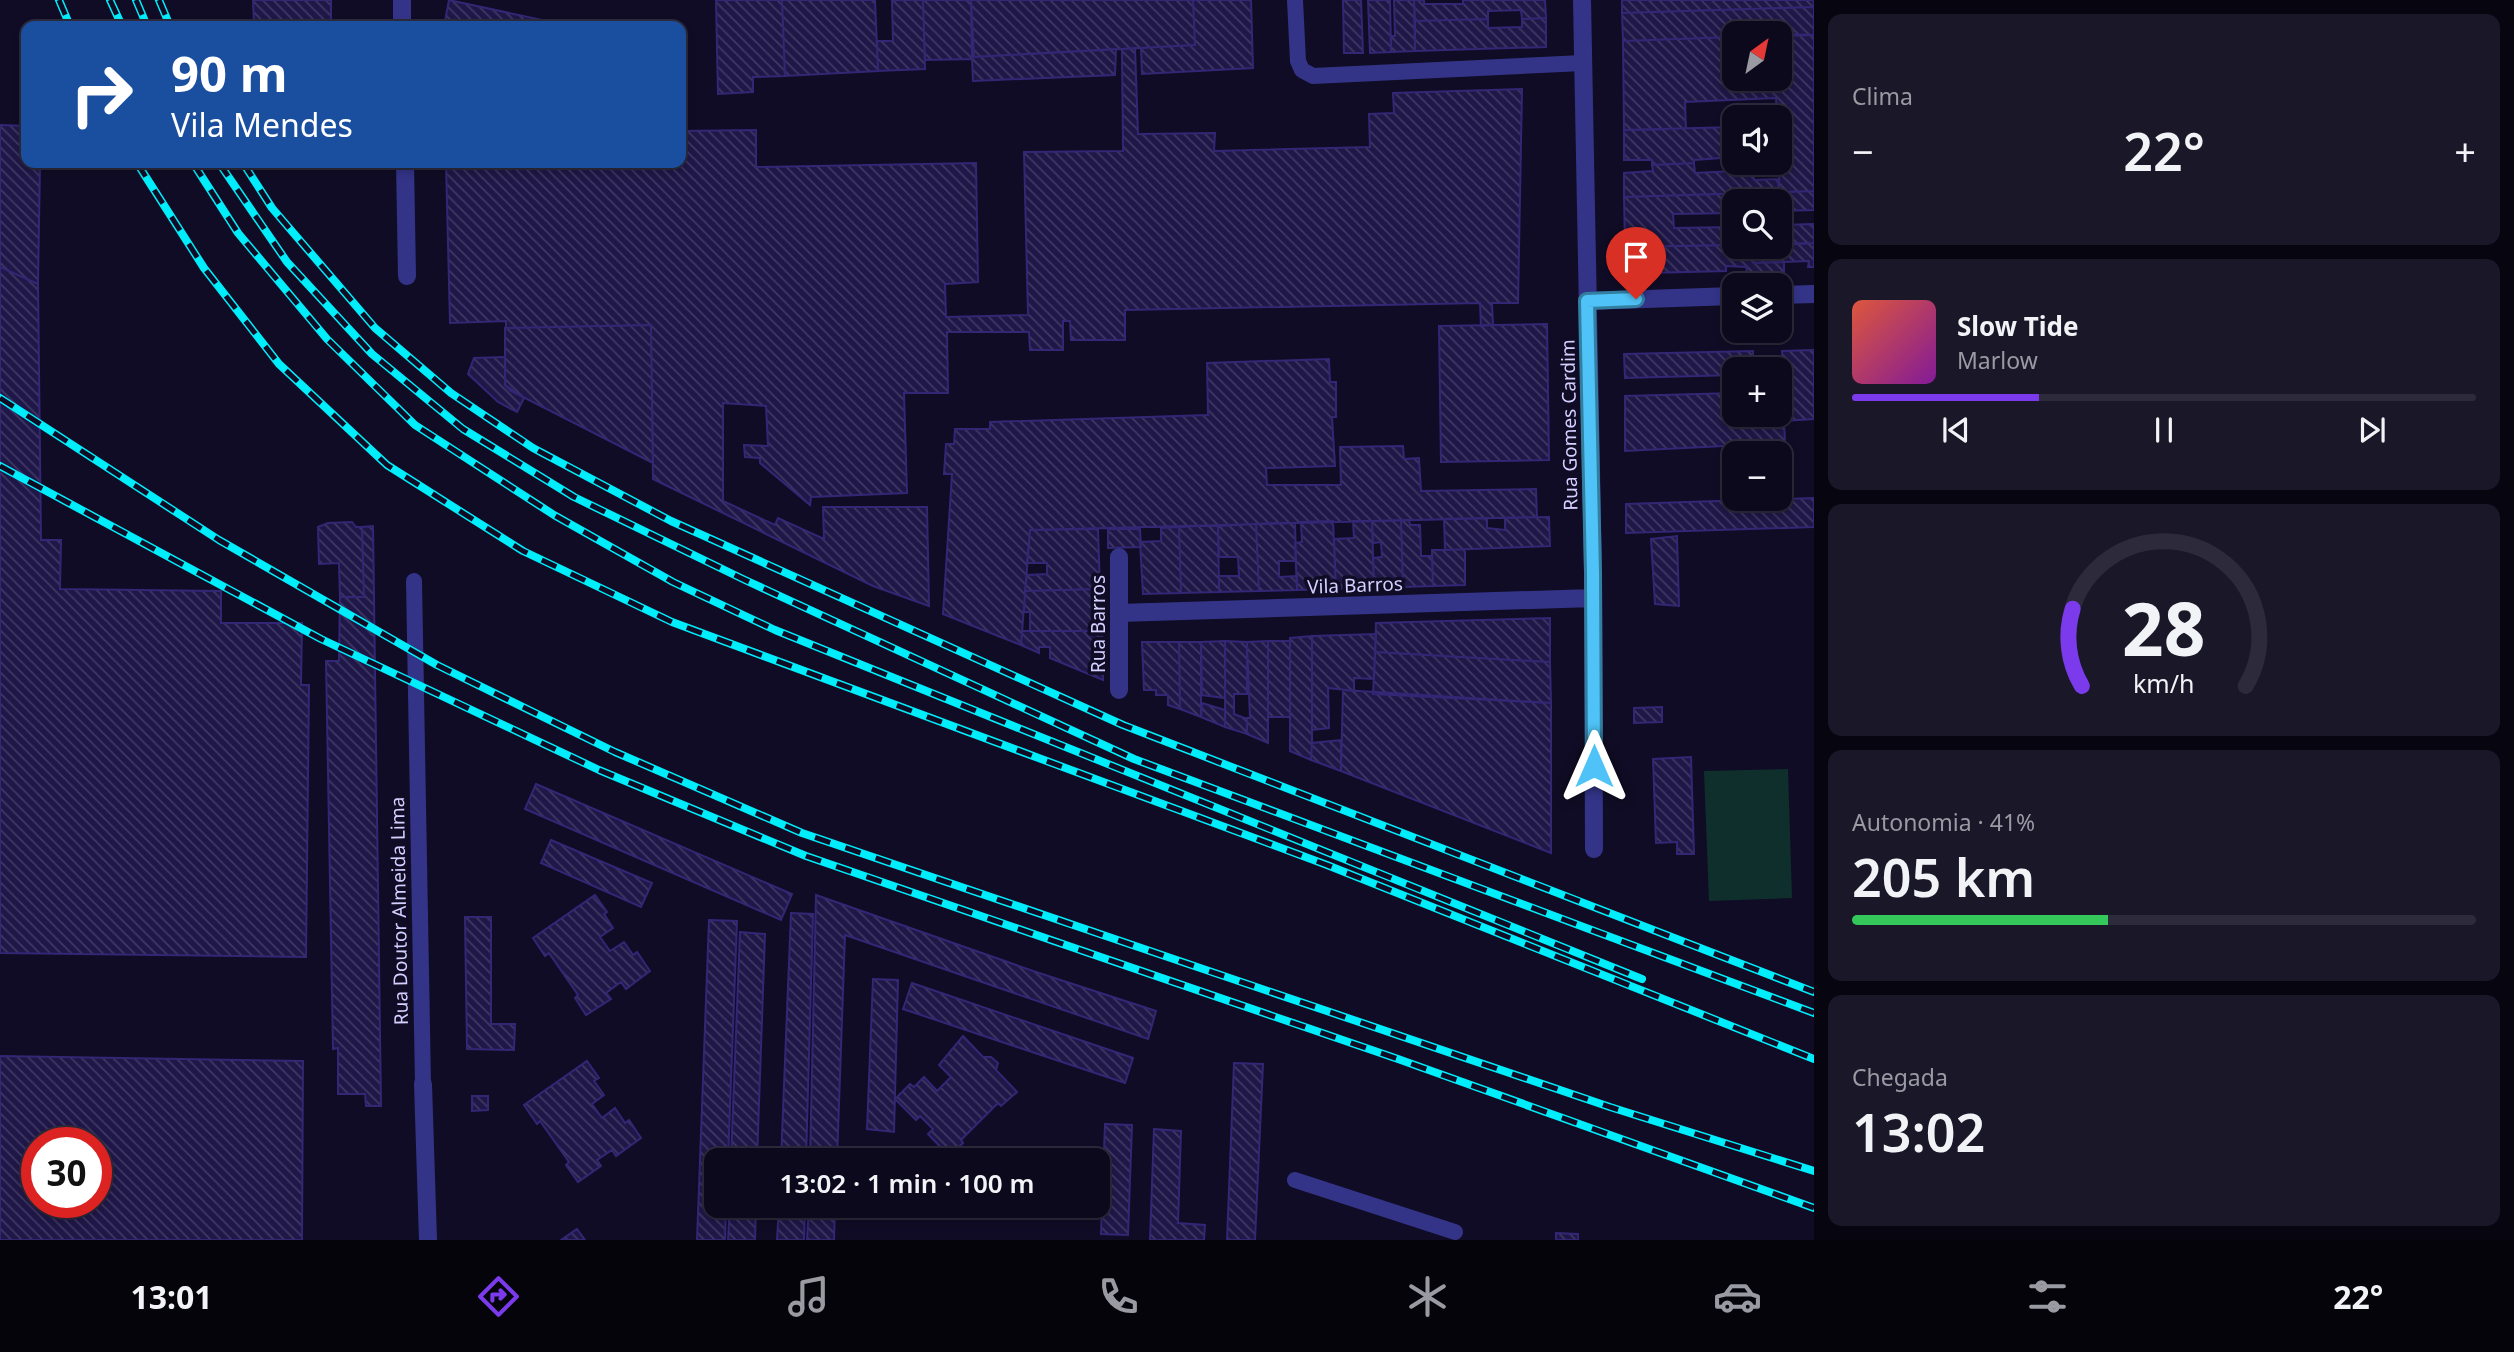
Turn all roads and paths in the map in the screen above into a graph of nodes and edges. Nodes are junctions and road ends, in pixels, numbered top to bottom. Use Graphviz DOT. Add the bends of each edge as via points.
graph roads {
  1 [pos="402,0"];
  2 [pos="1295,0"];
  3 [pos="1582,0"];
  4 [pos="402,21"];
  5 [pos="1583,63"];
  6 [pos="405,168"];
  7 [pos="407,276"];
  8 [pos="1814,294"];
  9 [pos="1792,295"];
  10 [pos="1722,296"];
  11 [pos="1587,301"];
  12 [pos="1119,557"];
  13 [pos="414,581"];
  14 [pos="1593,598"];
  15 [pos="1119,614"];
  16 [pos="1119,690"];
  17 [pos="1594,849"];
  18 [pos="423,1084"];
  19 [pos="1295,1180"];
  20 [pos="1455,1232"];
  21 [pos="428,1240"];
  1 -- 4 [label="street"];
  2 -- 5 [label="lane" via="1298,61 1302,70 1313,76"];
  3 -- 5 [label="street, Rua Gomes Cardim"];
  5 -- 11 [label="street, Rua Gomes Cardim"];
  6 -- 7 [label="street"];
  8 -- 9 [label="street"];
  10 -- 11 [label="street"];
  11 -- 14 [label="street, Rua Gomes Cardim"];
  12 -- 15 [label="street, Rua Barros"];
  13 -- 18 [label="lane, Rua Doutor Almeida Lima"];
  14 -- 15 [label="street, Vila Barros"];
  14 -- 17 [label="street, Rua Gomes Cardim"];
  15 -- 16 [label="street, Rua Barros"];
  18 -- 21 [label="street, Rua Doutor Almeida Lima"];
  19 -- 20 [label="lane"];
}
